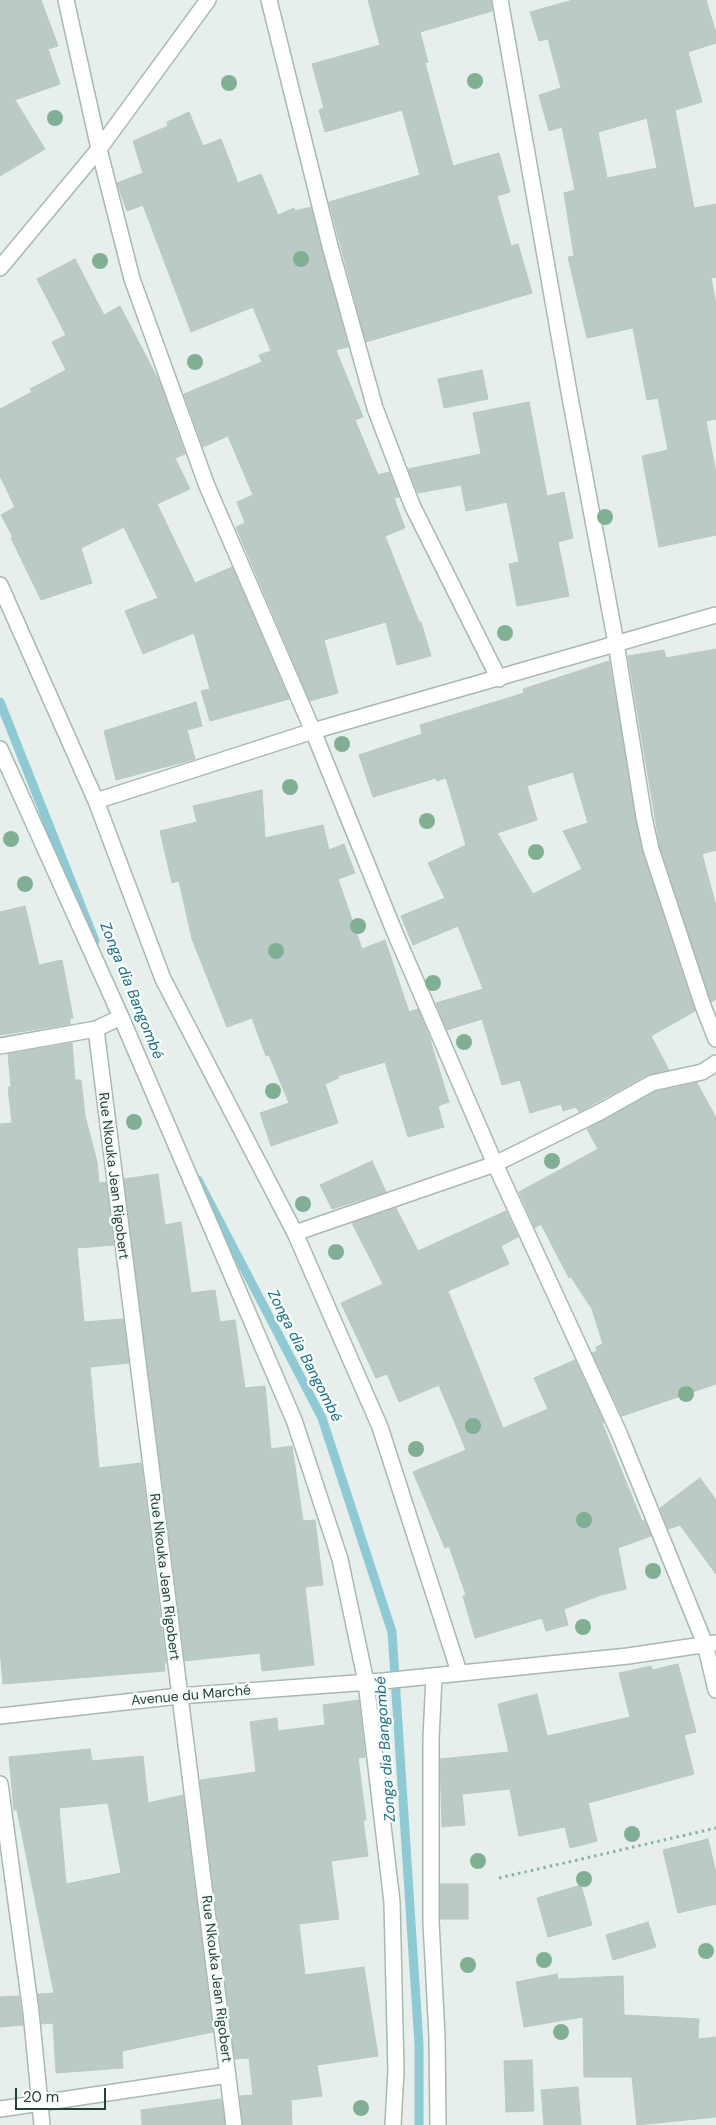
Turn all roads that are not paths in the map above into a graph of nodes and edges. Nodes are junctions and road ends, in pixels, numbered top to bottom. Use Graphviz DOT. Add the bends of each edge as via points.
graph roads {
  1 [pos="66,0"];
  2 [pos="208,0"];
  3 [pos="269,0"];
  4 [pos="500,0"];
  5 [pos="99,149"];
  6 [pos="0,268"];
  7 [pos="0,585"];
  8 [pos="716,615"];
  9 [pos="616,643"];
  10 [pos="499,679"];
  11 [pos="313,731"];
  12 [pos="0,749"];
  13 [pos="96,801"];
  14 [pos="121,1017"];
  15 [pos="96,1029"];
  16 [pos="716,1039"];
  17 [pos="0,1046"];
  18 [pos="716,1064"];
  19 [pos="495,1164"];
  20 [pos="295,1233"];
  21 [pos="711,1643"];
  22 [pos="460,1672"];
  23 [pos="429,1675"];
  24 [pos="366,1682"];
  25 [pos="716,1690"];
  26 [pos="179,1696"];
  27 [pos="0,1716"];
  28 [pos="0,1784"];
  29 [pos="228,2075"];
  30 [pos="39,2103"];
  31 [pos="0,2109"];
  32 [pos="42,2125"];
  33 [pos="234,2125"];
  34 [pos="393,2125"];
  35 [pos="438,2125"];
  1 -- 5 [label="street"];
  2 -- 5 [label="street"];
  3 -- 10 [label="street" via="330,246 375,408 412,505"];
  4 -- 9 [label="street"];
  5 -- 6 [label="street"];
  5 -- 11 [label="street" via="132,279 176,404 207,486"];
  7 -- 13 [label="street"];
  8 -- 9 [label="street"];
  9 -- 10 [label="street"];
  9 -- 16 [label="street" via="651,850"];
  10 -- 11 [label="street"];
  11 -- 13 [label="street"];
  11 -- 19 [label="street"];
  12 -- 14 [label="street"];
  13 -- 20 [label="street" via="163,979"];
  14 -- 15 [label="street"];
  14 -- 24 [label="street" via="294,1420 340,1560"];
  15 -- 17 [label="street"];
  15 -- 26 [label="street, Rue Nkouka Jean Rigobert"];
  18 -- 19 [label="street" via="702,1072 652,1083"];
  19 -- 20 [label="street"];
  19 -- 21 [label="street"];
  20 -- 22 [label="street" via="380,1427"];
  21 -- 22 [label="street, Avenue du Marché" via="628,1656"];
  21 -- 25 [label="street"];
  22 -- 23 [label="street, Avenue du Marché"];
  23 -- 24 [label="street, Avenue du Marché"];
  23 -- 35 [label="street" via="431,1922"];
  24 -- 26 [label="street, Avenue du Marché"];
  24 -- 34 [label="street" via="392,1902 396,2071"];
  26 -- 27 [label="street, Avenue du Marché"];
  26 -- 29 [label="street, Rue Nkouka Jean Rigobert"];
  28 -- 30 [label="street" via="31,2012"];
  29 -- 30 [label="street"];
  29 -- 33 [label="street, Rue Nkouka Jean Rigobert"];
  30 -- 31 [label="street"];
  30 -- 32 [label="street"];
}
